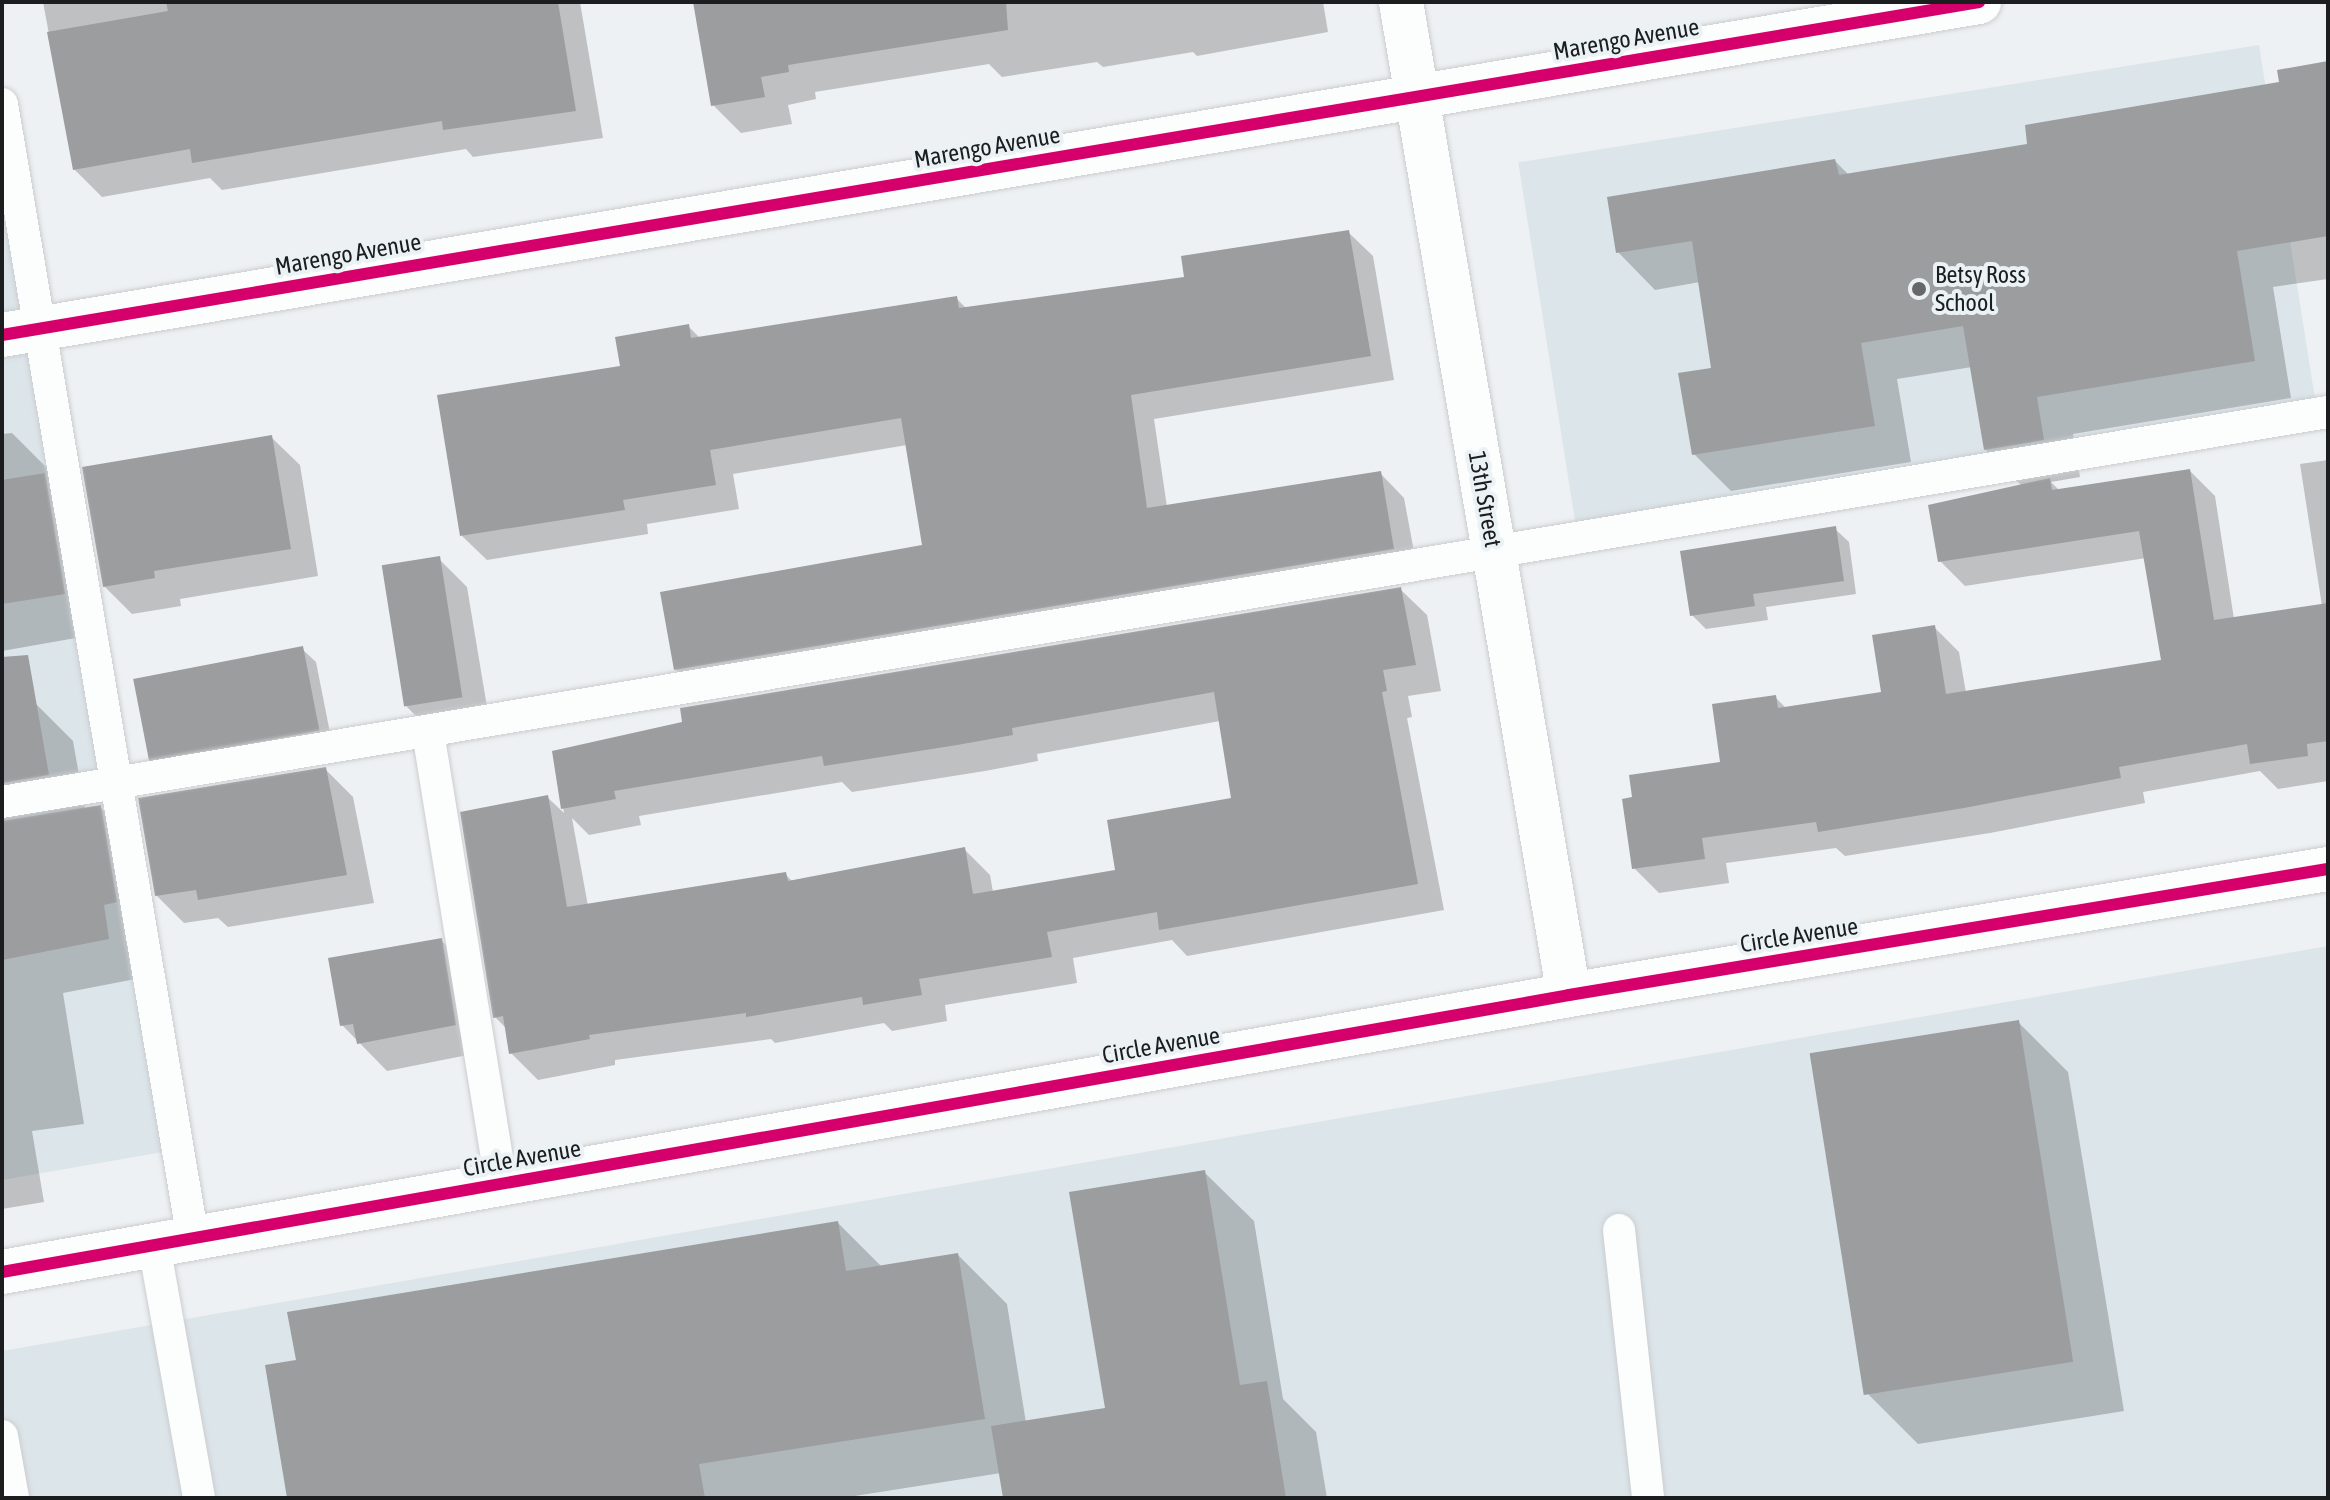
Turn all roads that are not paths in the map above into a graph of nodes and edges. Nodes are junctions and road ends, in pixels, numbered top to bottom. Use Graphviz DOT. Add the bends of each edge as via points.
graph roads {
  1 [pos="1401,2"];
  2 [pos="1979,2"];
  3 [pos="1418,96"];
  4 [pos="2,104"];
  5 [pos="13,242"];
  6 [pos="20,332"];
  7 [pos="2328,412"];
  8 [pos="1494,554"];
  9 [pos="428,732"];
  10 [pos="118,784"];
  11 [pos="2,802"];
  12 [pos="2328,869"];
  13 [pos="1569,995"];
  14 [pos="501,1184"];
  15 [pos="1619,1230"];
  16 [pos="174,1242"];
  17 [pos="2,1272"];
  18 [pos="2,1436"];
  19 [pos="13,1498"];
  20 [pos="199,1498"];
  21 [pos="1648,1498"];
  1 -- 3 [label="street, 13th Street"];
  2 -- 3 [label="street, Marengo Avenue"];
  3 -- 6 [label="street, Marengo Avenue"];
  3 -- 8 [label="street, 13th Street"];
  4 -- 5 [label="lane"];
  5 -- 6 [label="lane"];
  6 -- 10 [label="lane"];
  7 -- 8 [label="lane"];
  8 -- 9 [label="lane"];
  8 -- 13 [label="street, 13th Street"];
  9 -- 10 [label="lane"];
  9 -- 14 [label="lane"];
  10 -- 11 [label="lane"];
  10 -- 16 [label="lane"];
  12 -- 13 [label="street, Circle Avenue"];
  13 -- 14 [label="street, Circle Avenue"];
  14 -- 16 [label="street, Circle Avenue"];
  15 -- 21 [label="lane"];
  16 -- 17 [label="street, Circle Avenue"];
  16 -- 20 [label="lane"];
  18 -- 19 [label="lane"];
}
